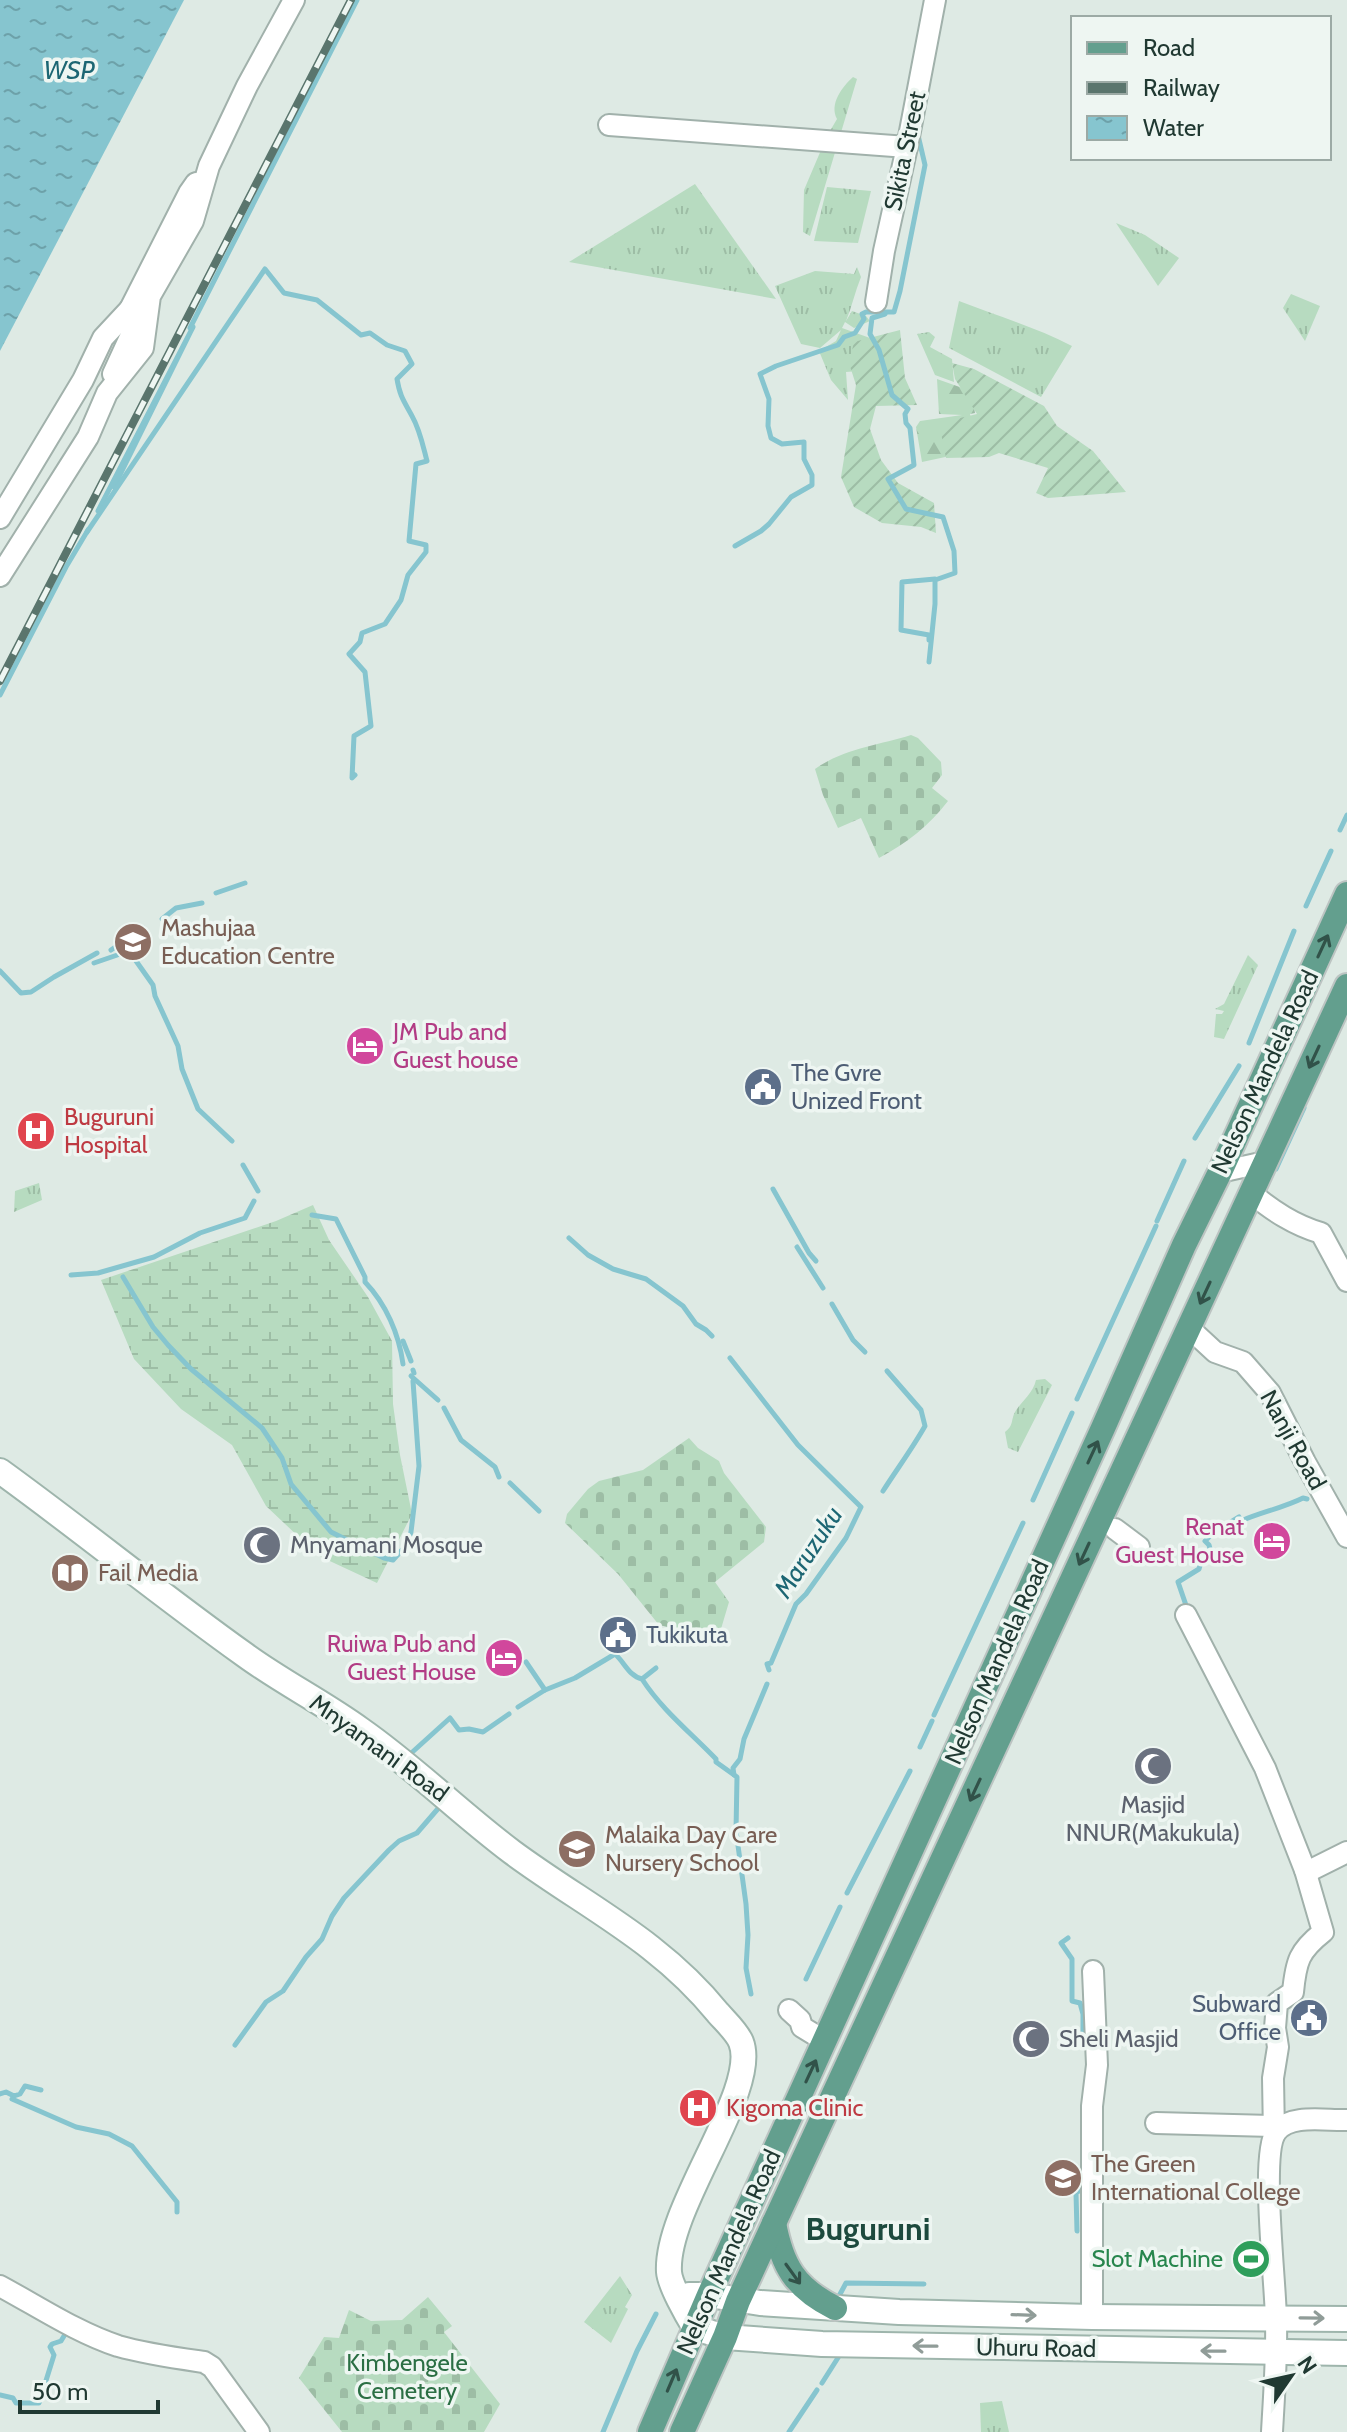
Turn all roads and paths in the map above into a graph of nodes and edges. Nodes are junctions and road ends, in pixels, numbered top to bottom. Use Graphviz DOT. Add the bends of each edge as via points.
graph roads {
  1 [pos="294,0"];
  2 [pos="935,0"];
  3 [pos="609,125"];
  4 [pos="907,147"];
  5 [pos="209,166"];
  6 [pos="876,302"];
  7 [pos="130,309"];
  8 [pos="107,393"];
  9 [pos="0,518"];
  10 [pos="0,576"];
  11 [pos="1347,894"];
  12 [pos="1347,986"];
  13 [pos="1341,1011"];
  14 [pos="1265,1162"];
  15 [pos="1220,1172"];
  16 [pos="1251,1193"];
  17 [pos="1341,1254"];
  18 [pos="1347,1281"];
  19 [pos="1189,1328"];
  20 [pos="0,1471"];
  21 [pos="1115,1529"];
  22 [pos="1347,1537"];
  23 [pos="1139,1547"];
  24 [pos="1186,1615"];
  25 [pos="1347,1852"];
  26 [pos="1305,1870"];
  27 [pos="1093,1971"];
  28 [pos="789,2010"];
  29 [pos="825,2041"];
  30 [pos="1347,2120"];
  31 [pos="1156,2123"];
  32 [pos="1274,2130"];
  33 [pos="774,2223"];
  34 [pos="0,2286"];
  35 [pos="679,2294"];
  36 [pos="709,2295"];
  37 [pos="738,2301"];
  38 [pos="835,2308"];
  39 [pos="1092,2317"];
  40 [pos="1276,2317"];
  41 [pos="1347,2319"];
  42 [pos="695,2328"];
  43 [pos="725,2337"];
  44 [pos="1276,2352"];
  45 [pos="1347,2353"];
  46 [pos="259,2432"];
  47 [pos="650,2432"];
  48 [pos="682,2432"];
  49 [pos="1272,2432"];
  1 -- 5 [label="street"];
  2 -- 4 [label="street, Sikita Street"];
  3 -- 4 [label="street"];
  4 -- 6 [label="street, Sikita Street"];
  5 -- 7 [label="street" via="189,193"];
  5 -- 8 [label="street" via="193,221 150,296 143,348"];
  7 -- 8 [label="street" via="131,335"];
  7 -- 9 [label="street" via="103,338"];
  8 -- 10 [label="street" via="88,437"];
  15 -- 11 [label="main road, Nelson Mandela Road, one-way"];
  12 -- 13 [label="main road, Nelson Mandela Road"];
  13 -- 14 [label="main road, Nelson Mandela Road, one-way"];
  14 -- 15 [label="street"];
  14 -- 16 [label="main road, Nelson Mandela Road"];
  29 -- 15 [label="main road, Nelson Mandela Road, one-way"];
  16 -- 17 [label="street" via="1300,1227 1321,1233"];
  16 -- 19 [label="main road, Nelson Mandela Road, one-way"];
  17 -- 18 [label="street"];
  19 -- 22 [label="street, Nanji Road" via="1215,1352 1243,1362 1270,1393"];
  19 -- 33 [label="main road, Nelson Mandela Road, one-way"];
  20 -- 35 [label="main road, Mnyamani Road" via="249,1658 361,1729 527,1862 637,1936 694,1984 741,2043 743,2066 730,2108 675,2229 669,2275"];
  21 -- 23 [label="street"];
  24 -- 26 [label="street" via="1265,1768"];
  25 -- 26 [label="street"];
  26 -- 32 [label="street" via="1323,1932 1307,1945 1295,1970 1293,1992 1277,2003"];
  27 -- 39 [label="street" via="1097,2065 1092,2106"];
  28 -- 29 [label="street" via="802,2027"];
  36 -- 29 [label="main road, Nelson Mandela Road, one-way"];
  30 -- 32 [label="street" via="1292,2122"];
  31 -- 32 [label="street"];
  32 -- 40 [label="street" via="1269,2193"];
  33 -- 37 [label="main road, Nelson Mandela Road"];
  33 -- 38 [label="main road, one-way" via="784,2262 796,2279"];
  34 -- 46 [label="street" via="115,2345 204,2362"];
  35 -- 36 [label="main road, Uhuru Road"];
  35 -- 42 [label="main road"];
  36 -- 37 [label="main road, Uhuru Road"];
  36 -- 42 [label="main road, Nelson Mandela Road"];
  37 -- 38 [label="main road, Uhuru Road"];
  37 -- 43 [label="main road, Nelson Mandela Road"];
  38 -- 39 [label="main road, Uhuru Road, one-way"];
  39 -- 40 [label="main road, Uhuru Road"];
  40 -- 41 [label="main road, Uhuru Road, one-way"];
  40 -- 44 [label="street"];
  42 -- 43 [label="main road, Uhuru Road"];
  47 -- 42 [label="main road, Nelson Mandela Road, one-way"];
  44 -- 43 [label="main road, Uhuru Road, one-way" via="822,2344"];
  43 -- 48 [label="main road, Nelson Mandela Road"];
  44 -- 45 [label="main road, Uhuru Road"];
  44 -- 49 [label="street"];
}
